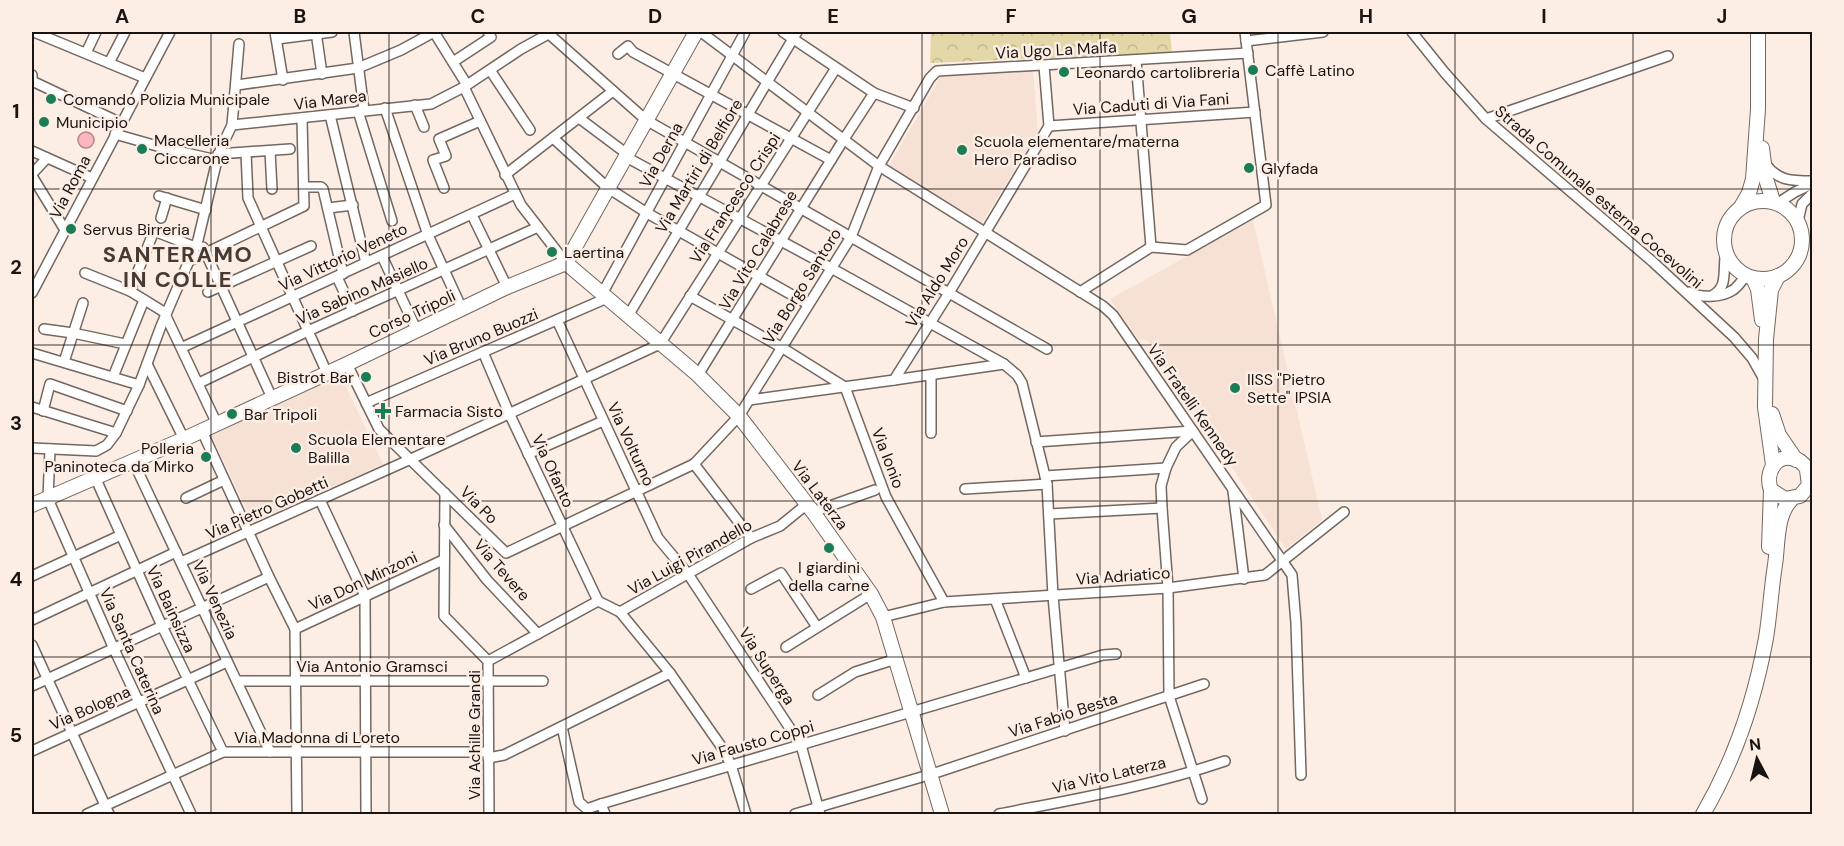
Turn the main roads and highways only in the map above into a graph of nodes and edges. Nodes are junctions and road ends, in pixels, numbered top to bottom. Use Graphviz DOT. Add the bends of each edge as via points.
graph roads {
  1 [pos="696,32"];
  2 [pos="1758,32"];
  3 [pos="1758,109"];
  4 [pos="1775,202"];
  5 [pos="1741,207"];
  6 [pos="566,263"];
  7 [pos="1778,276"];
  8 [pos="1750,277"];
  9 [pos="1766,339"];
  10 [pos="1767,384"];
  11 [pos="1796,460"];
  12 [pos="1773,465"];
  13 [pos="1810,471"];
  14 [pos="1771,490"];
  15 [pos="1808,493"];
  16 [pos="1791,500"];
  17 [pos="32,506"];
  18 [pos="1772,579"];
  19 [pos="942,814"];
  20 [pos="1703,814"];
  1 -- 6 [label="main road"];
  2 -- 3 [label="main road"];
  3 -- 4 [label="main road" via="1763,161"];
  3 -- 5 [label="main road" via="1753,179"];
  4 -- 5 [label="main road" via="1762,200"];
  4 -- 7 [label="main road" via="1786,207 1798,221 1803,240 1793,266"];
  5 -- 8 [label="main road" via="1729,220 1724,238 1734,266"];
  6 -- 17 [label="main road, Corso Tripoli"];
  6 -- 19 [label="main road, Via Laterza" via="698,375 739,416 871,594 883,617"];
  7 -- 8 [label="main road"];
  7 -- 9 [label="main road" via="1771,290"];
  8 -- 9 [label="main road" via="1758,289"];
  9 -- 10 [label="main road"];
  10 -- 11 [label="main road" via="1774,424"];
  10 -- 12 [label="main road" via="1766,422"];
  11 -- 12 [label="main road" via="1784,459"];
  11 -- 13 [label="main road"];
  12 -- 14 [label="main road" via="1768,477"];
  13 -- 15 [label="main road"];
  14 -- 16 [label="main road" via="1779,498"];
  14 -- 18 [label="main road"];
  15 -- 16 [label="main road"];
  16 -- 18 [label="main road" via="1780,523"];
  18 -- 20 [label="main road" via="1766,639 1753,694 1724,772"];
}
